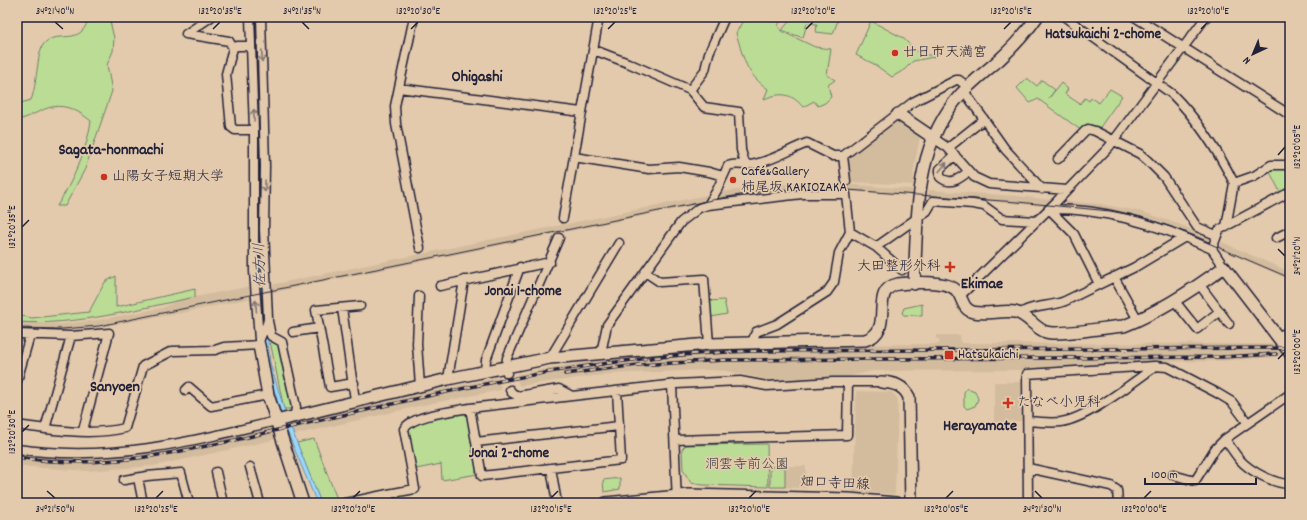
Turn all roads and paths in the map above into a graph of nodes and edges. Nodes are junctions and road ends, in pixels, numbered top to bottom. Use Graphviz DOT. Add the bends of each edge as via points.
graph roads {
  1 [pos="211,17"];
  2 [pos="250,17"];
  3 [pos="261,17"];
  4 [pos="414,17"];
  5 [pos="599,17"];
  6 [pos="725,17"];
  7 [pos="1037,17"];
  8 [pos="1065,17"];
  9 [pos="1135,17"];
  10 [pos="1206,17"];
  11 [pos="251,46"];
  12 [pos="1184,47"];
  13 [pos="233,48"];
  14 [pos="594,50"];
  15 [pos="1158,82"];
  16 [pos="399,88"];
  17 [pos="966,89"];
  18 [pos="690,90"];
  19 [pos="581,112"];
  20 [pos="898,114"];
  21 [pos="1290,115"];
  22 [pos="984,120"];
  23 [pos="254,130"];
  24 [pos="932,137"];
  25 [pos="1113,142"];
  26 [pos="948,148"];
  27 [pos="955,155"];
  28 [pos="843,156"];
  29 [pos="574,157"];
  30 [pos="1058,159"];
  31 [pos="745,164"];
  32 [pos="1290,165"];
  33 [pos="968,172"];
  34 [pos="722,176"];
  35 [pos="846,181"];
  36 [pos="1234,183"];
  37 [pos="1042,189"];
  38 [pos="1067,190"];
  39 [pos="1290,192"];
  40 [pos="708,205"];
  41 [pos="1049,209"];
  42 [pos="563,218"];
  43 [pos="918,218"];
  44 [pos="1036,221"];
  45 [pos="259,224"];
  46 [pos="1226,227"];
  47 [pos="1290,231"];
  48 [pos="850,232"];
  49 [pos="1216,235"];
  50 [pos="559,238"];
  51 [pos="1184,238"];
  52 [pos="1276,238"];
  53 [pos="620,243"];
  54 [pos="876,247"];
  55 [pos="420,248"];
  56 [pos="1212,248"];
  57 [pos="550,262"];
  58 [pos="520,267"];
  59 [pos="1224,267"];
  60 [pos="902,270"];
  61 [pos="645,272"];
  62 [pos="1114,277"];
  63 [pos="464,280"];
  64 [pos="914,284"];
  65 [pos="1099,284"];
  66 [pos="1199,284"];
  67 [pos="440,286"];
  68 [pos="419,296"];
  69 [pos="960,296"];
  70 [pos="1174,300"];
  71 [pos="360,306"];
  72 [pos="342,308"];
  73 [pos="1220,312"];
  74 [pos="1020,314"];
  75 [pos="1138,320"];
  76 [pos="268,323"];
  77 [pos="1229,324"];
  78 [pos="319,328"];
  79 [pos="1290,331"];
  80 [pos="293,332"];
  81 [pos="17,334"];
  82 [pos="30,335"];
  83 [pos="71,336"];
  84 [pos="1277,337"];
  85 [pos="752,342"];
  86 [pos="709,344"];
  87 [pos="259,345"];
  88 [pos="601,352"];
  89 [pos="1290,353"];
  90 [pos="550,358"];
  91 [pos="1156,366"];
  92 [pos="506,370"];
  93 [pos="485,371"];
  94 [pos="448,378"];
  95 [pos="17,381"];
  96 [pos="848,382"];
  97 [pos="881,382"];
  98 [pos="354,383"];
  99 [pos="672,385"];
  100 [pos="420,386"];
  101 [pos="186,390"];
  102 [pos="510,390"];
  103 [pos="617,391"];
  104 [pos="1290,394"];
  105 [pos="268,395"];
  106 [pos="572,396"];
  107 [pos="355,400"];
  108 [pos="470,408"];
  109 [pos="285,418"];
  110 [pos="1028,421"];
  111 [pos="1247,422"];
  112 [pos="17,425"];
  113 [pos="620,426"];
  114 [pos="45,429"];
  115 [pos="83,430"];
  116 [pos="1225,439"];
  117 [pos="675,440"];
  118 [pos="476,442"];
  119 [pos="17,449"];
  120 [pos="250,467"];
  121 [pos="552,468"];
  122 [pos="1028,468"];
  123 [pos="216,472"];
  124 [pos="1173,475"];
  125 [pos="138,478"];
  126 [pos="124,480"];
  127 [pos="1290,484"];
  128 [pos="388,494"];
  129 [pos="677,499"];
  130 [pos="143,503"];
  131 [pos="189,503"];
  132 [pos="223,503"];
  133 [pos="260,503"];
  134 [pos="303,503"];
  135 [pos="345,503"];
  136 [pos="390,503"];
  137 [pos="557,503"];
  138 [pos="606,503"];
  139 [pos="896,503"];
  140 [pos="911,503"];
  141 [pos="1028,503"];
  142 [pos="1118,503"];
  1 -- 13 [label="street" via="186,34 229,42"];
  2 -- 11 [label="street"];
  3 -- 45 [label="street, one-way" via="265,166"];
  4 -- 16 [label="street"];
  5 -- 14 [label="street"];
  6 -- 18 [label="street" via="708,53 705,70"];
  7 -- 17 [label="street" via="1010,49"];
  8 -- 15 [label="street"];
  9 -- 12 [label="street"];
  10 -- 12 [label="street"];
  11 -- 13 [label="street"];
  23 -- 11 [label="street, one-way"];
  12 -- 15 [label="street"];
  12 -- 21 [label="street"];
  13 -- 23 [label="street" via="226,74 230,125 235,130"];
  14 -- 18 [label="street"];
  14 -- 19 [label="street"];
  15 -- 25 [label="street"];
  15 -- 36 [label="street" via="1183,106 1206,136"];
  16 -- 19 [label="street"];
  16 -- 55 [label="street" via="395,106 396,124"];
  17 -- 20 [label="street" via="959,80 956,80 913,102"];
  17 -- 22 [label="street"];
  17 -- 24 [label="street" via="946,112"];
  18 -- 31 [label="street" via="704,107 739,112 741,150"];
  19 -- 29 [label="street"];
  20 -- 24 [label="street"];
  20 -- 28 [label="street"];
  22 -- 26 [label="street"];
  22 -- 37 [label="street" via="1005,149"];
  23 -- 45 [label="street"];
  24 -- 26 [label="street"];
  24 -- 43 [label="street" via="922,175"];
  25 -- 30 [label="street" via="1088,129"];
  25 -- 38 [label="street"];
  25 -- 49 [label="street" via="1140,154 1147,160 1164,177 1198,227"];
  26 -- 27 [label="street"];
  27 -- 33 [label="street"];
  33 -- 27 [label="street, one-way" via="955,181 940,177 940,169"];
  28 -- 31 [label="street" via="833,156 807,143 772,159 752,165"];
  28 -- 35 [label="street"];
  29 -- 34 [label="street" via="649,169 679,167"];
  29 -- 42 [label="street"];
  31 -- 34 [label="street" via="735,163 728,166"];
  32 -- 36 [label="street" via="1271,165 1254,176"];
  33 -- 37 [label="street" via="989,184"];
  34 -- 40 [label="street" via="717,191"];
  36 -- 46 [label="street"];
  37 -- 38 [label="street"];
  38 -- 41 [label="street"];
  39 -- 46 [label="street"];
  40 -- 48 [label="street" via="802,194 846,194"];
  40 -- 61 [label="street" via="699,208 681,222"];
  41 -- 44 [label="street"];
  41 -- 51 [label="street" via="1105,212 1157,226"];
  41 -- 65 [label="street" via="1074,234"];
  43 -- 44 [label="street" via="928,211 933,202 984,206 1002,219"];
  43 -- 54 [label="street"];
  43 -- 64 [label="street"];
  44 -- 69 [label="street"];
  45 -- 76 [label="street"];
  87 -- 45 [label="street, one-way" via="254,271"];
  46 -- 49 [label="street" via="1219,230"];
  47 -- 52 [label="street"];
  48 -- 54 [label="street"];
  48 -- 85 [label="street" via="839,253 834,282 827,292 777,324 756,332"];
  49 -- 56 [label="street"];
  50 -- 57 [label="street"];
  51 -- 56 [label="street"];
  51 -- 62 [label="street"];
  53 -- 90 [label="street"];
  54 -- 60 [label="street"];
  56 -- 59 [label="street"];
  57 -- 58 [label="street"];
  57 -- 92 [label="street" via="507,358"];
  58 -- 63 [label="street"];
  58 -- 93 [label="street" via="486,360"];
  59 -- 66 [label="street"];
  59 -- 84 [label="street"];
  61 -- 86 [label="street" via="660,282 704,279"];
  61 -- 88 [label="street" via="607,325"];
  62 -- 65 [label="street"];
  62 -- 75 [label="street"];
  63 -- 67 [label="street"];
  63 -- 94 [label="street"];
  64 -- 69 [label="street" via="948,284"];
  64 -- 85 [label="street" via="898,284 886,291 882,301 881,327 868,340"];
  65 -- 74 [label="street" via="1059,304 1026,310"];
  66 -- 70 [label="street"];
  66 -- 73 [label="street"];
  68 -- 100 [label="street" via="417,344"];
  69 -- 74 [label="street" via="965,307 974,312"];
  70 -- 73 [label="street" via="1197,329"];
  70 -- 75 [label="street"];
  71 -- 72 [label="street"];
  72 -- 78 [label="street" via="316,310"];
  72 -- 98 [label="street"];
  73 -- 77 [label="street"];
  74 -- 75 [label="street" via="1048,333 1124,326"];
  76 -- 87 [label="street"];
  76 -- 109 [label="street" via="271,336 282,342 296,407"];
  78 -- 80 [label="street"];
  78 -- 98 [label="street" via="330,386"];
  79 -- 84 [label="street"];
  81 -- 82 [label="street"];
  82 -- 83 [label="street"];
  82 -- 95 [label="street"];
  83 -- 114 [label="street"];
  83 -- 115 [label="street" via="109,333"];
  84 -- 89 [label="street"];
  85 -- 86 [label="street"];
  86 -- 88 [label="street"];
  87 -- 105 [label="street"];
  87 -- 115 [label="street" via="163,354 143,366 124,428 108,432"];
  88 -- 90 [label="street"];
  90 -- 92 [label="street"];
  91 -- 110 [label="street" via="1109,400 1071,419 1061,422"];
  91 -- 110 [label="street" via="1027,374"];
  91 -- 111 [label="street" via="1167,367 1232,402"];
  92 -- 93 [label="street"];
  93 -- 94 [label="street"];
  94 -- 100 [label="street"];
  96 -- 97 [label="street"];
  96 -- 99 [label="street" via="772,386 743,381"];
  96 -- 117 [label="street" via="848,435"];
  97 -- 140 [label="street" via="902,387 909,397"];
  98 -- 107 [label="street"];
  99 -- 103 [label="street"];
  99 -- 117 [label="street"];
  100 -- 107 [label="street"];
  101 -- 105 [label="street" via="189,387 211,406"];
  102 -- 106 [label="street" via="518,396 560,389"];
  103 -- 106 [label="street"];
  103 -- 113 [label="street"];
  104 -- 111 [label="street"];
  105 -- 109 [label="street"];
  106 -- 108 [label="street"];
  107 -- 109 [label="street"];
  108 -- 118 [label="street"];
  108 -- 128 [label="street" via="422,418 407,424 404,429 415,489"];
  109 -- 119 [label="street" via="179,444 122,452 59,453"];
  109 -- 134 [label="street"];
  110 -- 122 [label="street"];
  111 -- 116 [label="street"];
  112 -- 114 [label="street"];
  113 -- 118 [label="street"];
  113 -- 121 [label="street" via="621,460"];
  114 -- 115 [label="street"];
  116 -- 124 [label="street" via="1215,449 1195,481"];
  116 -- 127 [label="street" via="1247,466 1276,481"];
  117 -- 129 [label="street"];
  118 -- 121 [label="street" via="482,476"];
  120 -- 133 [label="street"];
  121 -- 137 [label="street"];
  122 -- 141 [label="street"];
  122 -- 142 [label="street" via="1111,486 1118,490"];
  123 -- 132 [label="street"];
  125 -- 126 [label="street"];
  125 -- 130 [label="street"];
  125 -- 131 [label="street" via="181,473"];
  128 -- 135 [label="street"];
  128 -- 136 [label="street"];
  129 -- 138 [label="street, 畑口寺田線"];
  129 -- 139 [label="street, 畑口寺田線" via="849,498"];
}
